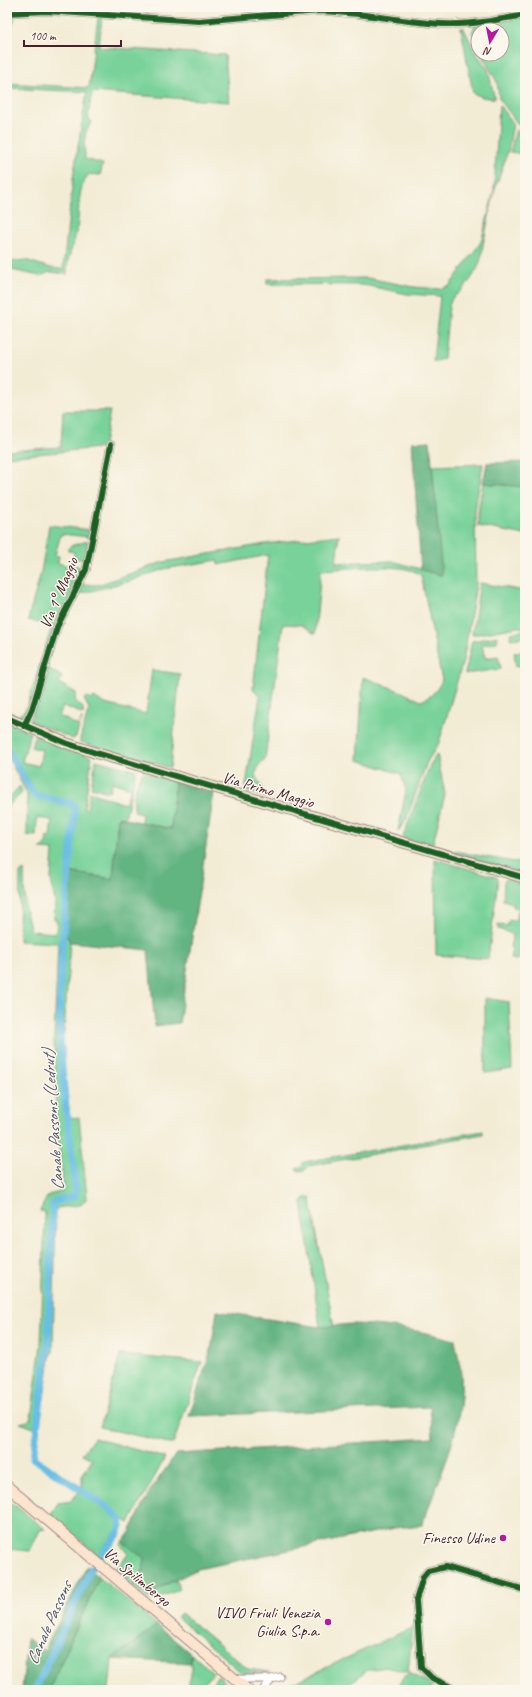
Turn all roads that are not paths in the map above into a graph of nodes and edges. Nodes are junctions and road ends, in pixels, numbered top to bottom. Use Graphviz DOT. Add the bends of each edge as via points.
graph roads {
  1 [pos="7,13"];
  2 [pos="525,15"];
  3 [pos="111,445"];
  4 [pos="7,718"];
  5 [pos="24,726"];
  6 [pos="525,878"];
  7 [pos="7,1486"];
  8 [pos="525,1590"];
  9 [pos="280,1677"];
  10 [pos="235,1679"];
  11 [pos="272,1679"];
  12 [pos="248,1690"];
  13 [pos="263,1690"];
  14 [pos="457,1690"];
  1 -- 2 [label="street" via="46,11 199,21 332,12 443,24 469,24"];
  3 -- 5 [label="street, Via 1° Maggio" via="86,570 57,627 32,709"];
  4 -- 5 [label="street, Via Primo Maggio"];
  5 -- 6 [label="street, Via Primo Maggio" via="96,753"];
  7 -- 10 [label="street, Via Spilimbergo"];
  8 -- 14 [label="street" via="445,1567 428,1571 423,1577 416,1600 421,1667 432,1678"];
  9 -- 11 [label="street"];
  10 -- 11 [label="street"];
  10 -- 12 [label="street, Via Spilimbergo"];
  11 -- 13 [label="street"];
}
